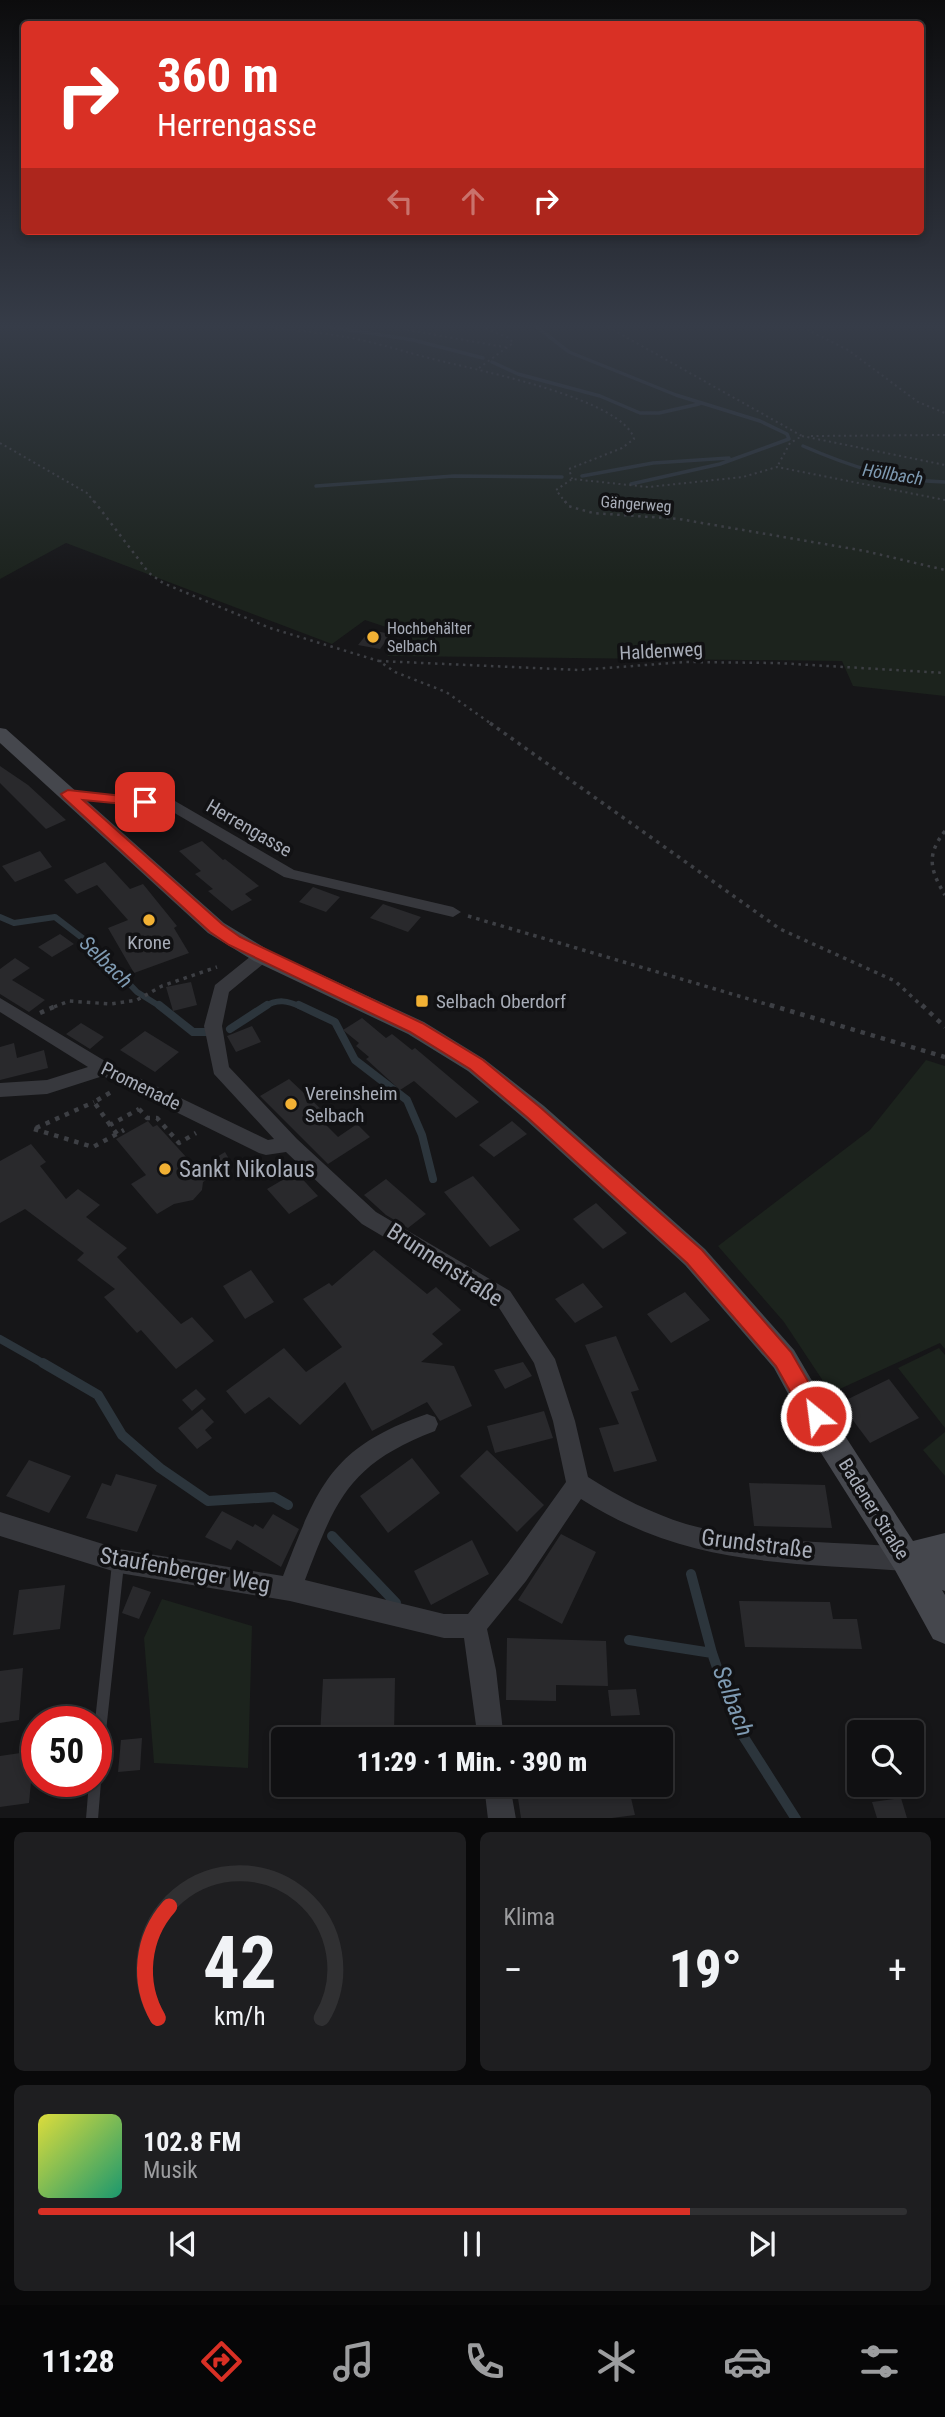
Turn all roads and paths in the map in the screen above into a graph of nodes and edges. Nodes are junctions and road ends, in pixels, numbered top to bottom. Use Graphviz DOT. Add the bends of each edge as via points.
graph roads {
  1 [pos="603,412"];
  2 [pos="759,412"];
  3 [pos="945,435"];
  4 [pos="802,436"];
  5 [pos="0,443"];
  6 [pos="945,465"];
  7 [pos="777,467"];
  8 [pos="572,479"];
  9 [pos="945,500"];
  10 [pos="945,570"];
  11 [pos="379,661"];
  12 [pos="945,673"];
  13 [pos="0,733"];
  14 [pos="68,794"];
  15 [pos="945,831"];
  16 [pos="945,895"];
  17 [pos="453,912"];
  18 [pos="262,957"];
  19 [pos="217,967"];
  20 [pos="0,1004"];
  21 [pos="25,1019"];
  22 [pos="945,1027"];
  23 [pos="945,1057"];
  24 [pos="104,1069"];
  25 [pos="0,1090"];
  26 [pos="138,1091"];
  27 [pos="94,1102"];
  28 [pos="139,1109"];
  29 [pos="208,1119"];
  30 [pos="110,1125"];
  31 [pos="124,1130"];
  32 [pos="117,1133"];
  33 [pos="290,1144"];
  34 [pos="427,1424"];
  35 [pos="578,1484"];
  36 [pos="0,1524"];
  37 [pos="945,1549"];
  38 [pos="906,1559"];
  39 [pos="119,1561"];
  40 [pos="945,1575"];
  41 [pos="290,1589"];
  42 [pos="474,1626"];
  43 [pos="945,1627"];
  44 [pos="103,1706"];
  45 [pos="490,1727"];
  46 [pos="94,1797"];
  47 [pos="499,1797"];
  48 [pos="92,1818"];
  49 [pos="502,1818"];
  1 -- 8 [label="path" via="619,419 634,439 569,469"];
  2 -- 4 [label="path"];
  3 -- 4 [label="path"];
  4 -- 6 [label="path"];
  4 -- 7 [label="path" via="790,443"];
  5 -- 11 [label="path" via="87,493 149,573 163,583 270,628"];
  7 -- 8 [label="path, Gängerweg" via="743,477 648,487"];
  7 -- 9 [label="path"];
  8 -- 10 [label="path, Gängerweg" via="556,490 568,506 593,513 678,519 865,551"];
  11 -- 12 [label="path, Haldenweg" via="579,670 686,662 777,663"];
  11 -- 22 [label="path" via="446,692 780,929 895,981"];
  13 -- 14 [label="main road, Badener Straße"];
  14 -- 17 [label="street, Herrengasse" via="170,804 289,874"];
  14 -- 18 [label="main road, Badener Straße" via="216,928"];
  15 -- 16 [label="path" via="932,846 929,863"];
  17 -- 23 [label="path"];
  18 -- 33 [label="street, Brunnenstraße" via="221,989 213,1026 220,1069"];
  18 -- 38 [label="main road, Badener Straße" via="416,1028 477,1065 695,1256 784,1359"];
  19 -- 21 [label="path" via="137,1000 111,1004 69,1001"];
  20 -- 21 [label="street, Promenade"];
  21 -- 24 [label="street, Promenade"];
  24 -- 25 [label="street" via="47,1087"];
  24 -- 26 [label="street, Promenade"];
  26 -- 27 [label="path" via="117,1089"];
  26 -- 28 [label="path" via="132,1098"];
  26 -- 29 [label="street, Promenade"];
  27 -- 30 [label="path"];
  27 -- 32 [label="path" via="34,1129 93,1147"];
  28 -- 29 [label="path" via="147,1118 157,1118 180,1143"];
  28 -- 30 [label="path"];
  29 -- 33 [label="street, Promenade" via="266,1148"];
  30 -- 32 [label="path"];
  31 -- 32 [label="path"];
  33 -- 35 [label="street, Brunnenstraße" via="369,1218 503,1297 544,1359"];
  34 -- 41 [label="street, Staufenberger Weg" via="384,1441 347,1469 324,1502"];
  35 -- 38 [label="street, Grundstraße" via="616,1509 702,1540 781,1551"];
  35 -- 42 [label="street"];
  36 -- 39 [label="street, Staufenberger Weg"];
  37 -- 38 [label="main road, Grundstraße"];
  38 -- 40 [label="main road, Grundstraße"];
  38 -- 43 [label="main road, Badener Straße"];
  39 -- 41 [label="street, Staufenberger Weg"];
  39 -- 44 [label="lane"];
  41 -- 42 [label="street, Staufenberger Weg" via="444,1626"];
  42 -- 45 [label="street"];
  46 -- 48 [label="lane"];
  47 -- 49 [label="street"];
}
